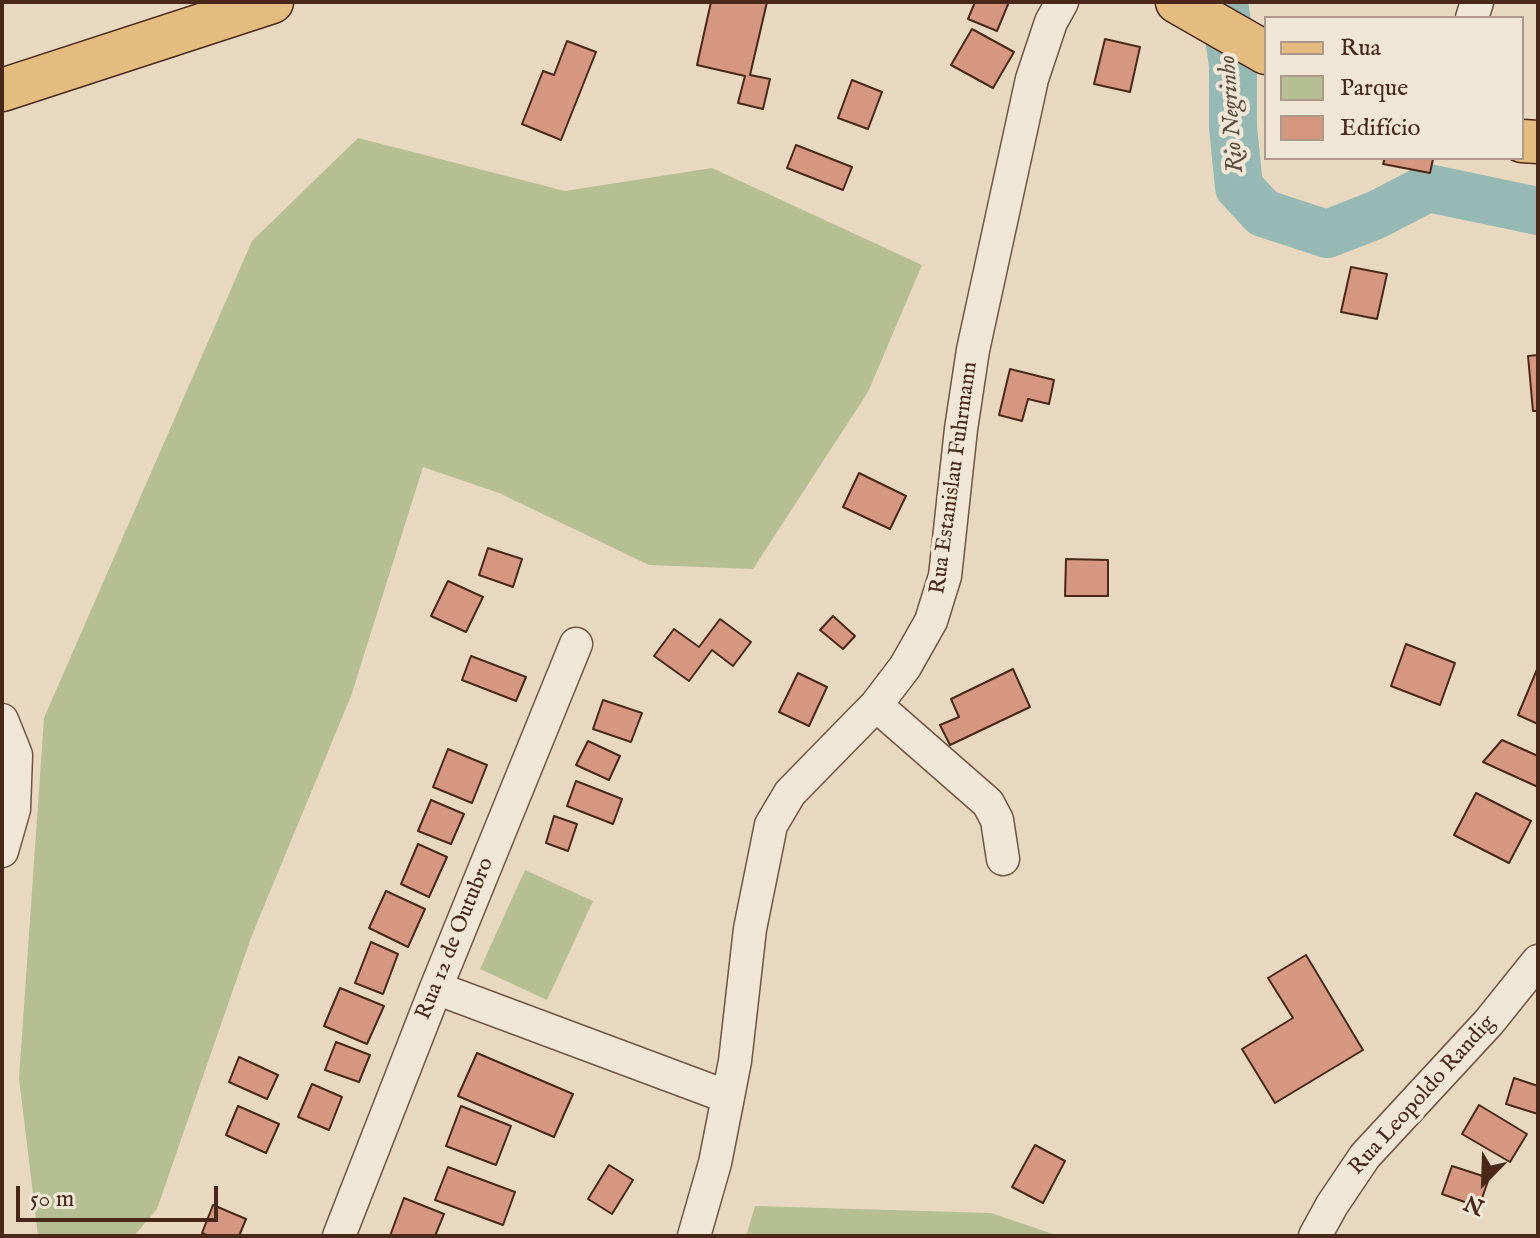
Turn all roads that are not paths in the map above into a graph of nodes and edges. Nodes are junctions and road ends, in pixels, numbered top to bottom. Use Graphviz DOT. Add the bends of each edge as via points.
graph roads {
  1 [pos="272,2"];
  2 [pos="1062,2"];
  3 [pos="1177,2"];
  4 [pos="1258,48"];
  5 [pos="2,90"];
  6 [pos="576,644"];
  7 [pos="876,705"];
  8 [pos="2,720"];
  9 [pos="2,851"];
  10 [pos="1003,859"];
  11 [pos="1538,961"];
  12 [pos="436,988"];
  13 [pos="728,1097"];
  14 [pos="339,1236"];
  15 [pos="694,1236"];
  16 [pos="1315,1236"];
  1 -- 5 [label="main road"];
  2 -- 7 [label="street, Rua Estanislau Fuhrmann" via="1032,79 973,350 945,576 931,621"];
  3 -- 4 [label="main road"];
  6 -- 12 [label="street, Rua 12 de Outubro"];
  7 -- 10 [label="street" via="988,803 997,820"];
  7 -- 13 [label="street, Rua Estanislau Fuhrmann" via="790,793 771,825 750,929"];
  8 -- 9 [label="street" via="16,755 14,809"];
  11 -- 16 [label="street, Rua Leopoldo Randig" via="1365,1156"];
  12 -- 13 [label="street"];
  12 -- 14 [label="street, Rua 12 de Outubro"];
  13 -- 15 [label="street, Rua Estanislau Fuhrmann"];
}
